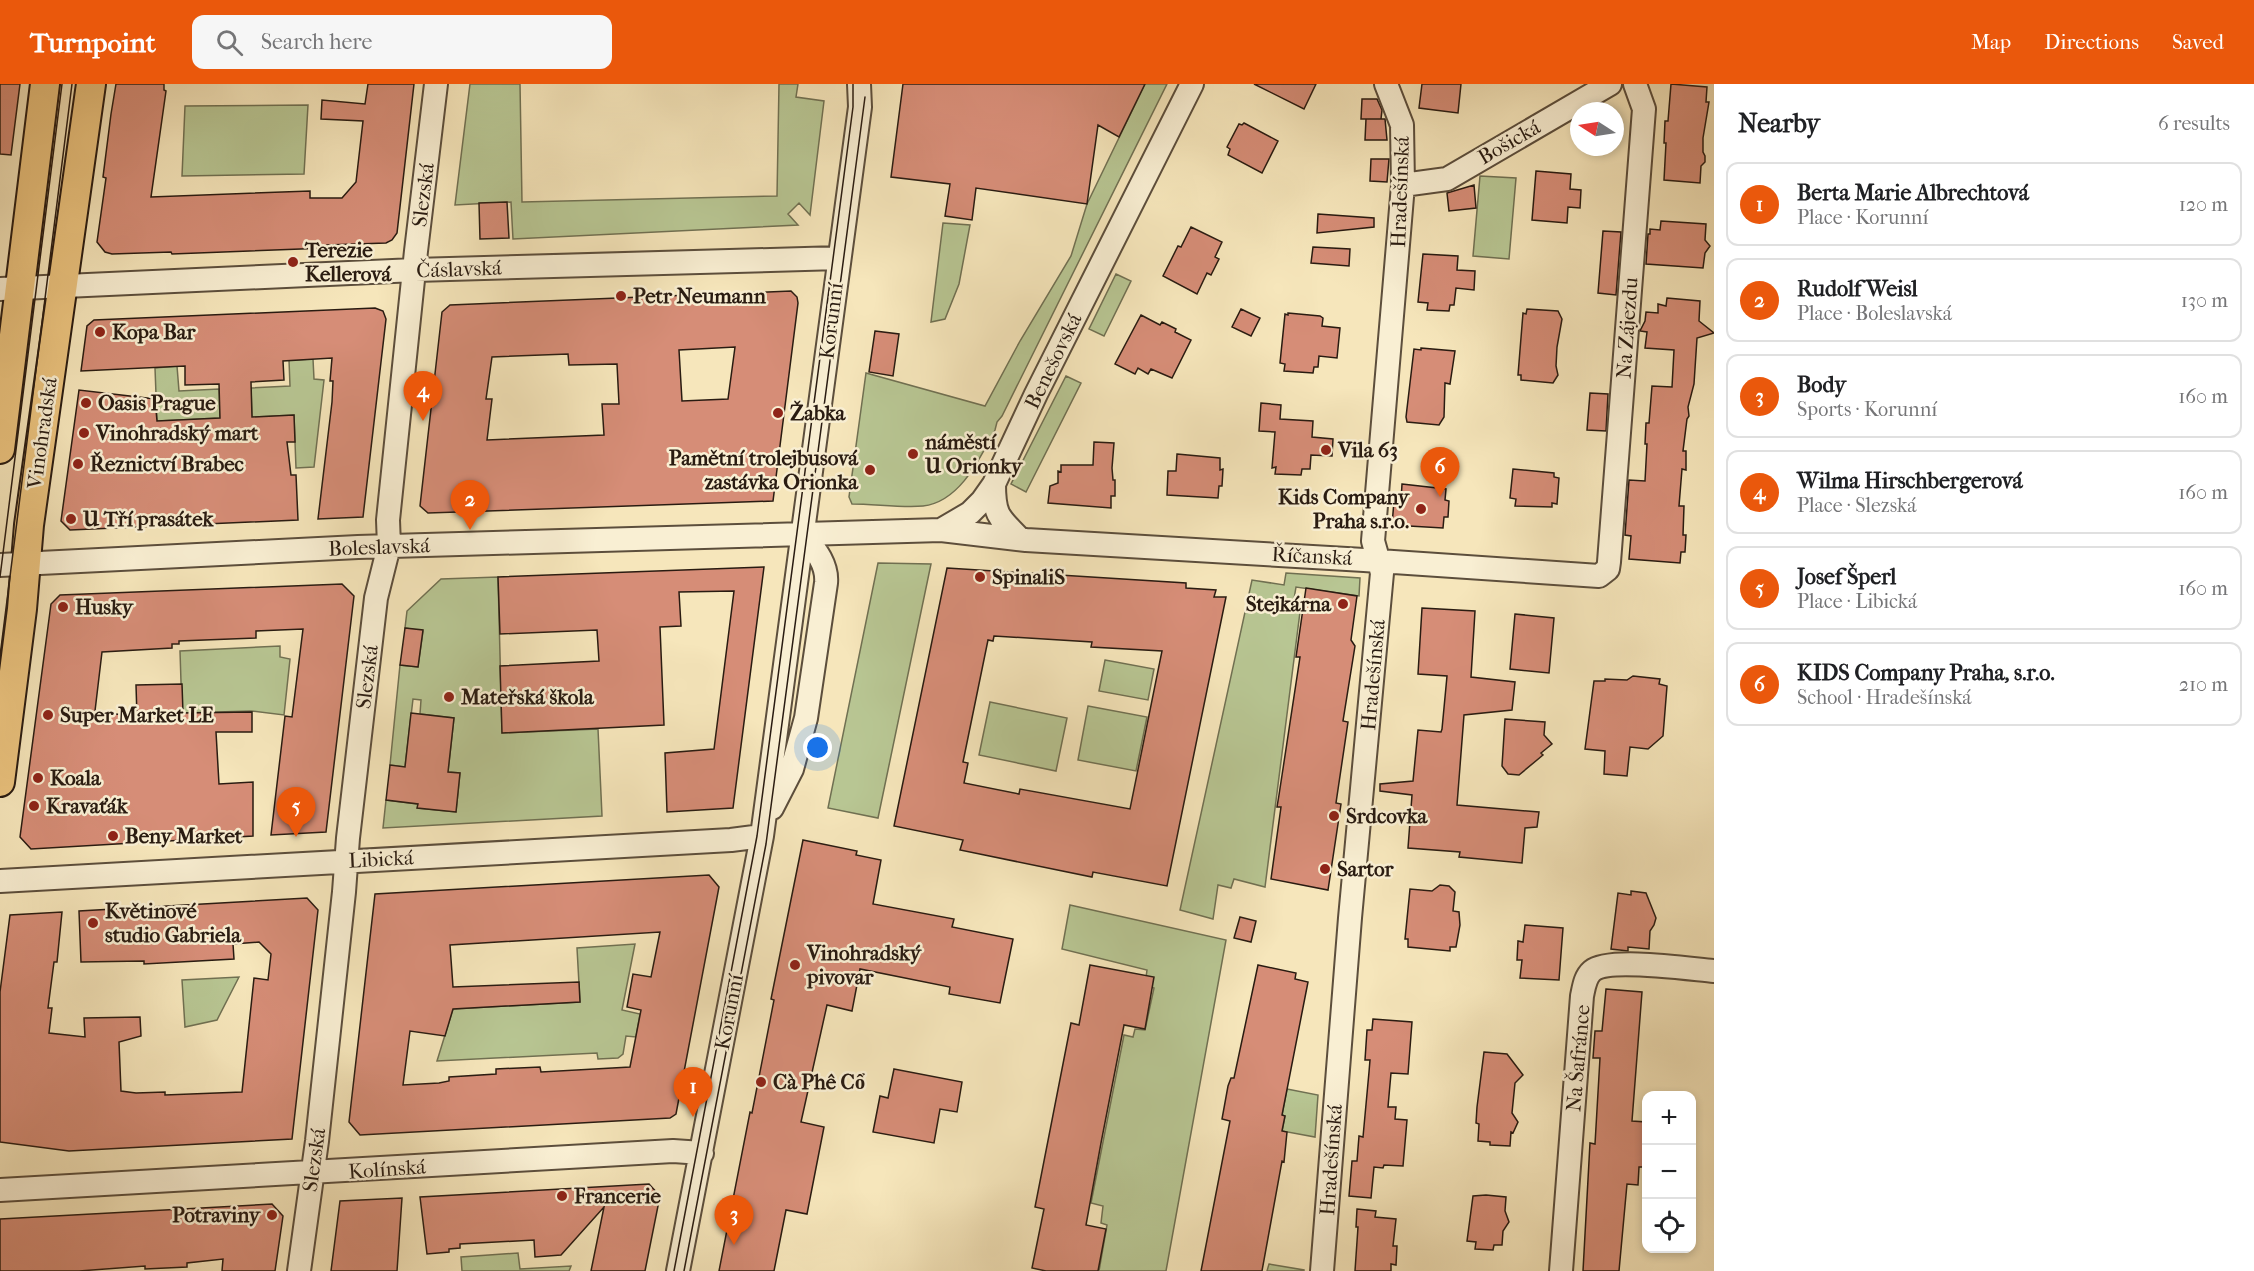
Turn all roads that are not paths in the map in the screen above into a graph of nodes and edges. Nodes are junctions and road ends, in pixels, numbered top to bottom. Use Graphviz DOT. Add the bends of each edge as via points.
graph roads {
  1 [pos="45,84"];
  2 [pos="91,84"];
  3 [pos="436,84"];
  4 [pos="859,84"];
  5 [pos="869,84"];
  6 [pos="1192,84"];
  7 [pos="1386,84"];
  8 [pos="1610,84"];
  9 [pos="1635,84"];
  10 [pos="860,107"];
  11 [pos="1403,184"];
  12 [pos="839,258"];
  13 [pos="415,270"];
  14 [pos="31,287"];
  15 [pos="0,449"];
  16 [pos="994,484"];
  17 [pos="941,530"];
  18 [pos="803,534"];
  19 [pos="1019,538"];
  20 [pos="389,546"];
  21 [pos="1379,561"];
  22 [pos="14,564"];
  23 [pos="1605,573"];
  24 [pos="0,782"];
  25 [pos="763,829"];
  26 [pos="346,861"];
  27 [pos="0,881"];
  28 [pos="1714,971"];
  29 [pos="702,1153"];
  30 [pos="312,1174"];
  31 [pos="0,1190"];
  32 [pos="299,1271"];
  33 [pos="678,1271"];
  34 [pos="1322,1271"];
  35 [pos="1561,1271"];
  1 -- 14 [label="main road, Vinohradská"];
  2 -- 14 [label="main road, Vinohradská"];
  3 -- 13 [label="street, Slezská"];
  4 -- 10 [label="street, Korunní"];
  5 -- 10 [label="street, Korunní"];
  6 -- 16 [label="street, Benešovská"];
  7 -- 11 [label="street, Hradešínská" via="1402,125"];
  8 -- 11 [label="street, Bošická" via="1447,179"];
  9 -- 23 [label="street, Na Zájezdu" via="1644,109 1610,562"];
  10 -- 12 [label="street, Korunní"];
  11 -- 21 [label="street, Hradešínská" via="1373,541"];
  12 -- 13 [label="street, Čáslavská"];
  12 -- 18 [label="street, Korunní"];
  13 -- 14 [label="street, Čáslavská"];
  13 -- 20 [label="street, Slezská" via="388,520"];
  14 -- 15 [label="main road, Vinohradská"];
  14 -- 22 [label="main road, Vinohradská" via="29,525"];
  16 -- 17 [label="street, Benešovská" via="970,513"];
  16 -- 19 [label="street" via="994,507"];
  17 -- 18 [label="street, Benešovská"];
  17 -- 19 [label="street, Říčanská"];
  18 -- 20 [label="street, Boleslavská"];
  18 -- 25 [label="street, Korunní"];
  19 -- 21 [label="street, Říčanská"];
  20 -- 22 [label="street, Boleslavská"];
  20 -- 26 [label="street, Slezská" via="376,598"];
  21 -- 23 [label="street, Říčanská" via="1592,576"];
  21 -- 34 [label="street, Hradešínská" via="1383,573"];
  22 -- 24 [label="main road, Vinohradská"];
  25 -- 26 [label="street, Libická" via="731,840"];
  25 -- 29 [label="street, Korunní"];
  26 -- 27 [label="street, Libická"];
  26 -- 30 [label="street, Slezská"];
  28 -- 35 [label="street, Na Šafránce" via="1618,964 1595,969 1586,978"];
  29 -- 30 [label="street, Kolínská" via="673,1151"];
  29 -- 33 [label="street, Korunní"];
  30 -- 31 [label="street, Kolínská"];
  30 -- 32 [label="street, Slezská"];
}
